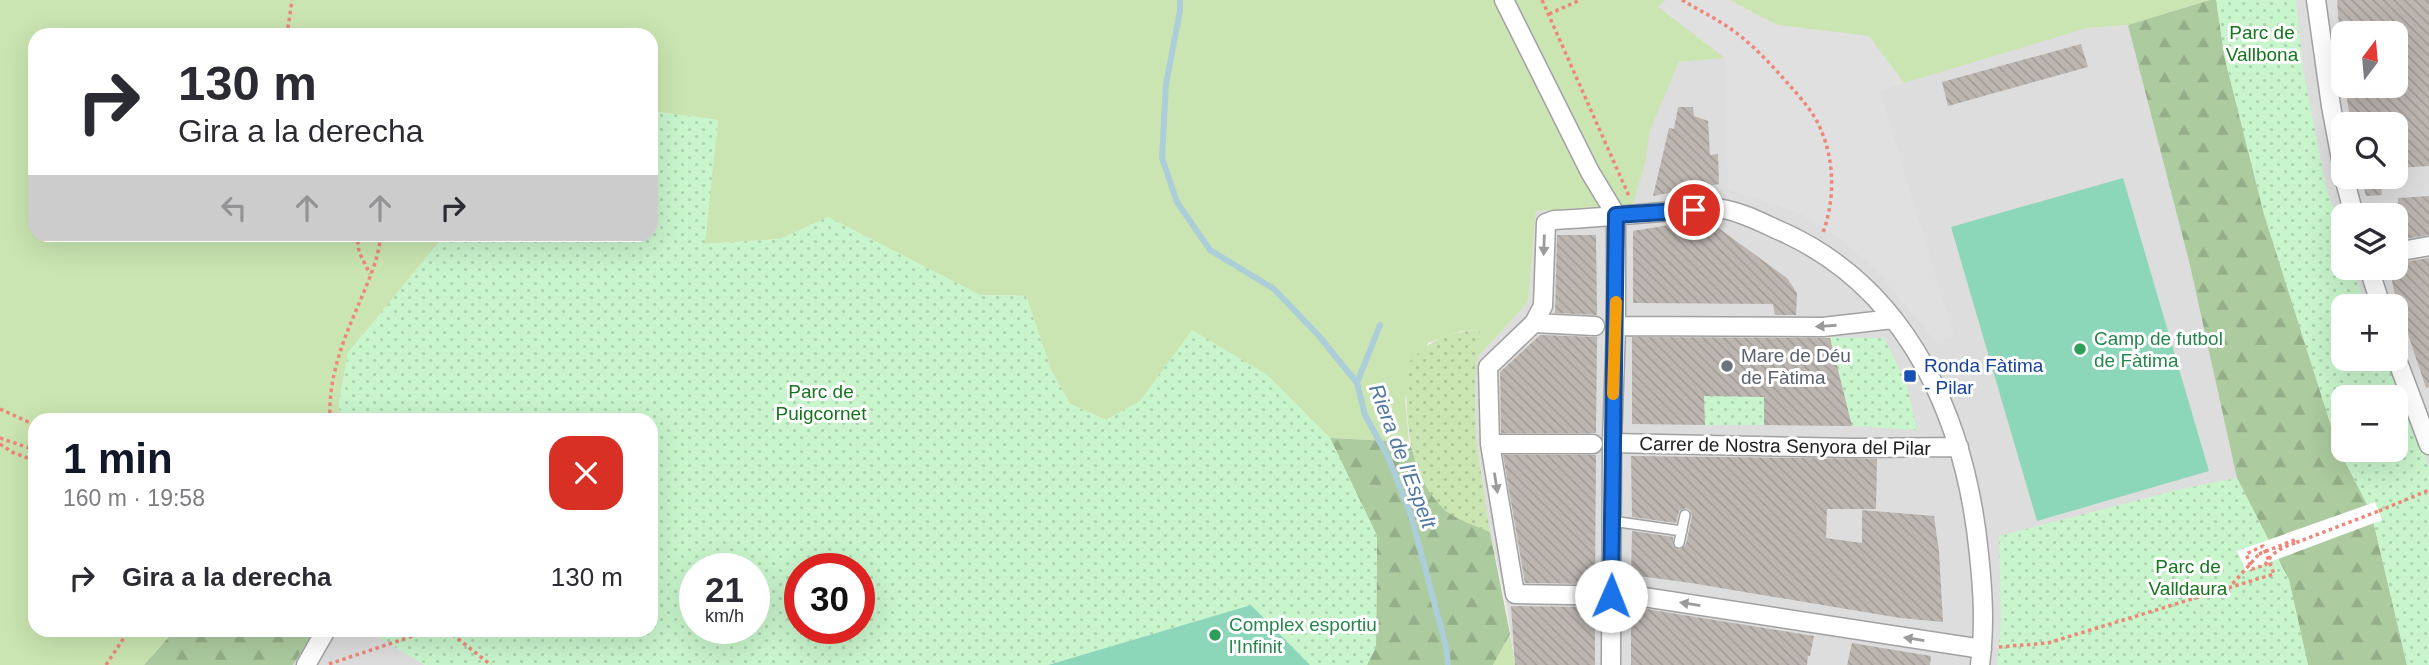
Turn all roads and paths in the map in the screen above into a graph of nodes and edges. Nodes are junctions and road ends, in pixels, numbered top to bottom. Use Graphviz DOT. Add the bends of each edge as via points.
graph roads {
  1 [pos="292,0"];
  2 [pos="1504,0"];
  3 [pos="1580,0"];
  4 [pos="1682,0"];
  5 [pos="2316,0"];
  6 [pos="1543,1"];
  7 [pos="1549,14"];
  8 [pos="288,28"];
  9 [pos="2332,112"];
  10 [pos="1639,214"];
  11 [pos="1616,215"];
  12 [pos="358,242"];
  13 [pos="379,242"];
  14 [pos="2429,246"];
  15 [pos="1814,248"];
  16 [pos="2408,250"];
  17 [pos="371,275"];
  18 [pos="1894,319"];
  19 [pos="1534,323"];
  20 [pos="1595,326"];
  21 [pos="1616,326"];
  22 [pos="2401,371"];
  23 [pos="0,409"];
  24 [pos="330,413"];
  25 [pos="28,422"];
  26 [pos="0,438"];
  27 [pos="1612,443"];
  28 [pos="0,444"];
  29 [pos="1490,444"];
  30 [pos="1593,444"];
  31 [pos="2429,445"];
  32 [pos="1959,447"];
  33 [pos="28,448"];
  34 [pos="28,458"];
  35 [pos="2429,490"];
  36 [pos="1685,515"];
  37 [pos="1612,521"];
  38 [pos="1682,531"];
  39 [pos="2298,542"];
  40 [pos="1679,543"];
  41 [pos="2227,590"];
  42 [pos="1611,596"];
  43 [pos="124,637"];
  44 [pos="322,637"];
  45 [pos="409,637"];
  46 [pos="456,637"];
  47 [pos="1981,657"];
  48 [pos="106,665"];
  49 [pos="306,665"];
  50 [pos="327,665"];
  51 [pos="491,665"];
  52 [pos="1611,665"];
  1 -- 8 [label="path"];
  2 -- 11 [label="street"];
  3 -- 7 [label="path"];
  4 -- 15 [label="path" via="1729,28 1765,57 1822,130 1832,188 1828,218"];
  5 -- 9 [label="street"];
  6 -- 7 [label="path"];
  7 -- 10 [label="path"];
  10 -- 11 [label="street"];
  10 -- 15 [label="street" via="1721,208"];
  11 -- 19 [label="street, one-way" via="1546,223 1543,306"];
  11 -- 21 [label="street"];
  12 -- 17 [label="path"];
  13 -- 17 [label="path"];
  14 -- 16 [label="street"];
  15 -- 18 [label="street" via="1838,264"];
  17 -- 24 [label="path" via="333,375"];
  18 -- 21 [label="street, one-way" via="1823,327"];
  18 -- 32 [label="street" via="1935,382"];
  19 -- 20 [label="street"];
  19 -- 29 [label="street" via="1488,367"];
  21 -- 27 [label="street"];
  22 -- 31 [label="street"];
  23 -- 25 [label="path"];
  26 -- 33 [label="path"];
  27 -- 32 [label="street, Carrer de Nostra Senyora del Pilar"];
  27 -- 37 [label="street"];
  28 -- 34 [label="path"];
  29 -- 30 [label="street"];
  29 -- 42 [label="street, one-way" via="1515,594"];
  32 -- 47 [label="street" via="1977,527 1984,615"];
  35 -- 39 [label="path, bridge"];
  36 -- 38 [label="lane"];
  37 -- 38 [label="lane"];
  37 -- 42 [label="street"];
  38 -- 40 [label="lane"];
  39 -- 41 [label="path, bridge" via="2259,554"];
  39 -- 41 [label="path" via="2280,548 2272,554 2265,565 2252,569 2246,554 2263,546 2267,555 2271,565 2274,574"];
  41 -- 47 [label="path" via="2048,643"];
  47 -- 42 [label="street, one-way" via="1637,596"];
  42 -- 52 [label="street"];
  43 -- 48 [label="path"];
  44 -- 49 [label="street"];
  45 -- 50 [label="path"];
  46 -- 51 [label="path"];
}
